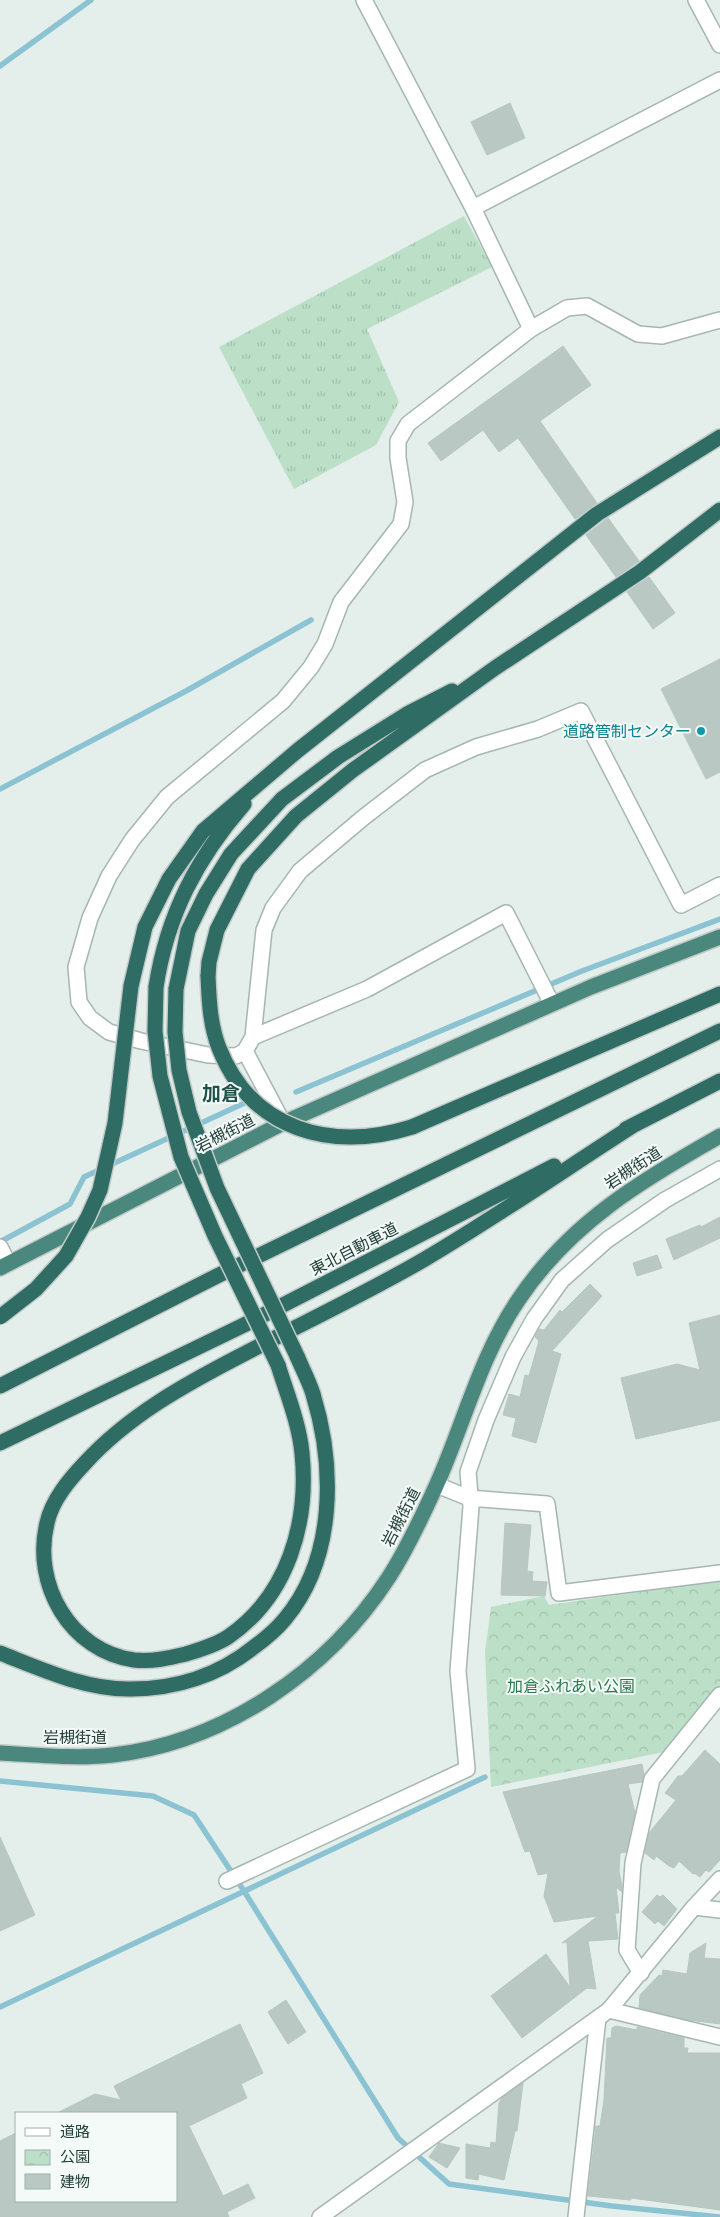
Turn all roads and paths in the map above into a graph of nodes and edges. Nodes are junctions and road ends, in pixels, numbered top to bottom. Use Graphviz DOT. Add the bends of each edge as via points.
graph roads {
  1 [pos="364,0"];
  2 [pos="696,0"];
  3 [pos="720,45"];
  4 [pos="720,80"];
  5 [pos="473,208"];
  6 [pos="720,320"];
  7 [pos="531,329"];
  8 [pos="720,437"];
  9 [pos="720,510"];
  10 [pos="496,668"];
  11 [pos="272,772"];
  12 [pos="720,885"];
  13 [pos="720,937"];
  14 [pos="720,994"];
  15 [pos="552,1004"];
  16 [pos="720,1031"];
  17 [pos="253,1037"];
  18 [pos="245,1051"];
  19 [pos="720,1081"];
  20 [pos="283,1122"];
  21 [pos="634,1125"];
  22 [pos="720,1136"];
  23 [pos="720,1169"];
  24 [pos="0,1247"];
  25 [pos="4,1265"];
  26 [pos="0,1317"];
  27 [pos="0,1386"];
  28 [pos="0,1443"];
  29 [pos="437,1485"];
  30 [pos="469,1498"];
  31 [pos="720,1573"];
  32 [pos="0,1652"];
  33 [pos="720,1695"];
  34 [pos="0,1753"];
  35 [pos="720,1879"];
  36 [pos="227,1881"];
  37 [pos="694,1907"];
  38 [pos="720,1910"];
  39 [pos="640,1973"];
  40 [pos="603,2014"];
  41 [pos="720,2037"];
  42 [pos="320,2217"];
  43 [pos="576,2217"];
  1 -- 5 [label="street"];
  2 -- 3 [label="street"];
  4 -- 5 [label="street"];
  5 -- 7 [label="street"];
  6 -- 7 [label="street" via="662,336 638,334 587,306 567,308"];
  7 -- 18 [label="street" via="408,424 398,441 405,502 401,524 341,602 325,644 311,668 283,701 168,797 132,840 109,876 90,918 76,968 78,1002 90,1018 109,1032 141,1041 208,1055 236,1056"];
  8 -- 11 [label="highway" via="597,514"];
  9 -- 10 [label="highway" via="640,572"];
  10 -- 14 [label="highway, bridge" via="353,770 296,816 248,869 217,930 208,976 209,1004 218,1047 234,1078 260,1106 294,1128 354,1138 388,1133 412,1127"];
  10 -- 32 [label="highway, bridge" via="407,714 338,757 282,799 231,854 188,931 176,989 175,1032 179,1070 189,1112 217,1188 313,1394 324,1445 328,1496 325,1527 313,1568 301,1594 285,1619 239,1659 210,1675 167,1686 130,1689 92,1685 50,1673"];
  11 -- 21 [label="highway, bridge" via="210,848 181,896 156,987 155,1031 160,1076 181,1157 215,1236 278,1366 293,1410 302,1452 303,1495 296,1544 279,1584 255,1616 225,1639 193,1652 166,1659 134,1660 92,1644 65,1621 47,1583 43,1549 47,1522 64,1488 112,1436 177,1389 424,1260"];
  11 -- 26 [label="highway, bridge" via="203,831 169,879 145,927 131,986 115,1123 100,1190 66,1256 36,1289"];
  12 -- 17 [label="street" via="680,905 581,711 538,729 476,747 425,770 300,871 273,908 264,930"];
  13 -- 15 [label="highway, 岩槻街道"];
  15 -- 17 [label="street" via="506,913 367,989"];
  15 -- 20 [label="highway, 岩槻街道"];
  16 -- 27 [label="highway" via="217,1276"];
  17 -- 18 [label="street"];
  18 -- 20 [label="street"];
  19 -- 21 [label="highway, 東北自動車道"];
  20 -- 25 [label="highway, 岩槻街道"];
  21 -- 28 [label="highway, 東北自動車道" via="244,1325"];
  22 -- 29 [label="highway, 岩槻街道" via="657,1171 607,1206 577,1232 539,1273 519,1299 486,1358"];
  23 -- 30 [label="street" via="665,1200 607,1240 562,1280 534,1319 513,1357 486,1420 468,1472"];
  24 -- 25 [label="street"];
  29 -- 30 [label="street"];
  29 -- 34 [label="highway, 岩槻街道" via="393,1569 361,1614 336,1644 304,1673 270,1696 234,1718 157,1746 71,1757"];
  30 -- 31 [label="street" via="547,1504 559,1593"];
  30 -- 36 [label="street" via="471,1507 458,1671 467,1769"];
  33 -- 39 [label="street" via="652,1780 632,1863 627,1950"];
  35 -- 37 [label="street"];
  37 -- 38 [label="street"];
  37 -- 39 [label="street"];
  39 -- 40 [label="street"];
  40 -- 41 [label="street"];
  40 -- 42 [label="street"];
  40 -- 43 [label="street"];
}
